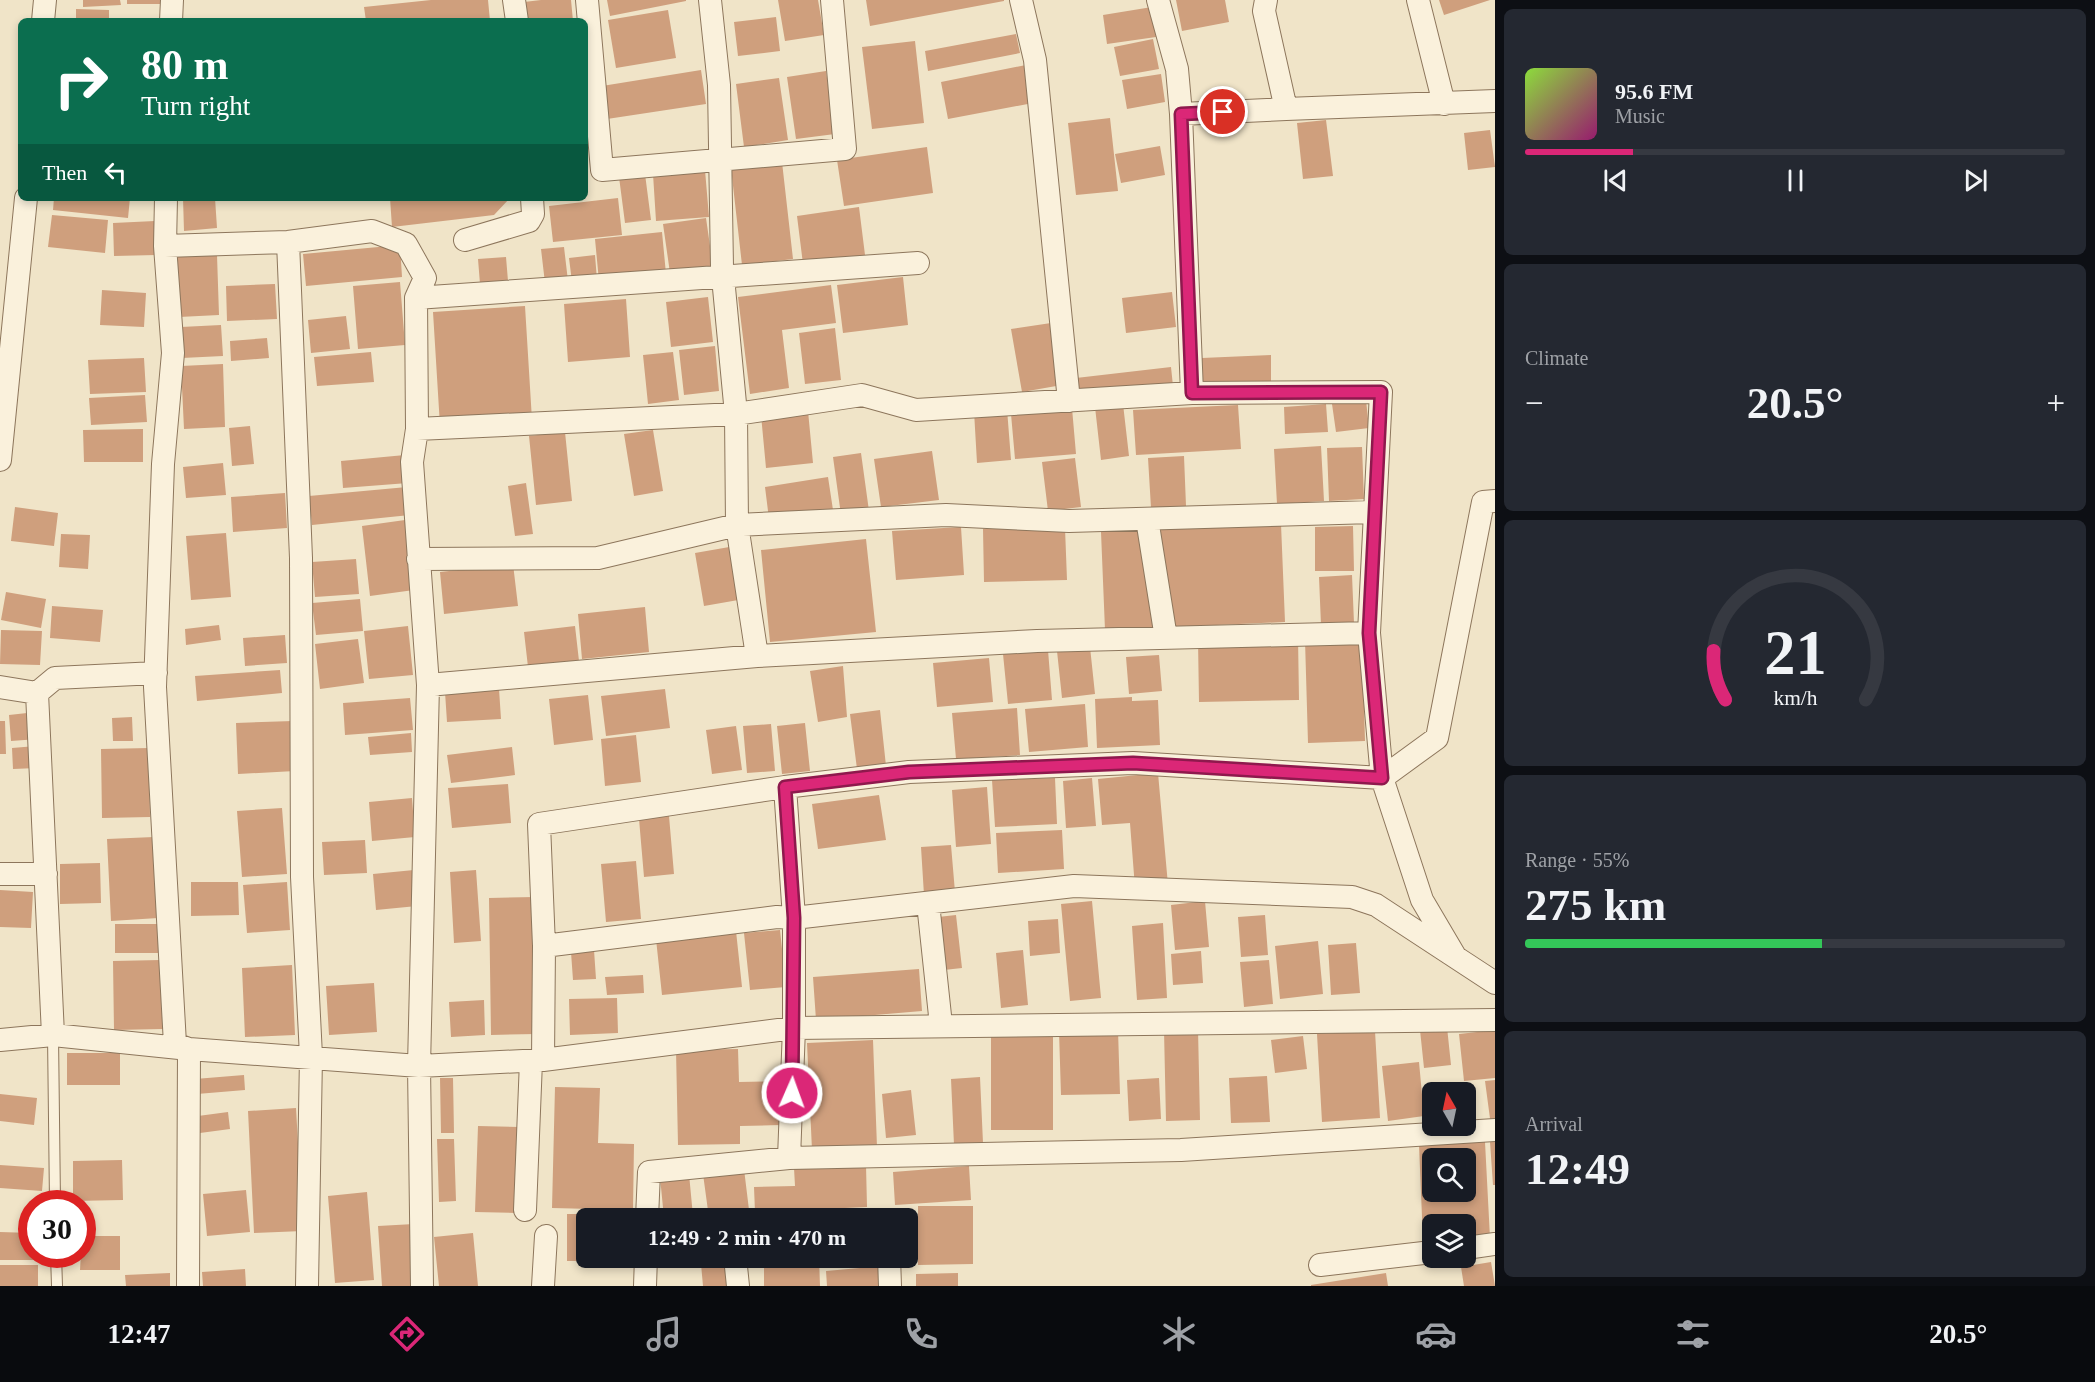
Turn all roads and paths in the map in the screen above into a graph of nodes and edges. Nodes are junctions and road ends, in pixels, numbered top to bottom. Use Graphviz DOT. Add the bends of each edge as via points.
graph roads {
  1 [pos="45,0"];
  2 [pos="172,0"];
  3 [pos="514,0"];
  4 [pos="588,0"];
  5 [pos="710,0"];
  6 [pos="832,0"];
  7 [pos="1021,0"];
  8 [pos="1158,0"];
  9 [pos="1266,0"];
  10 [pos="1418,0"];
  11 [pos="43,18"];
  12 [pos="171,18"];
  13 [pos="517,18"];
  14 [pos="1495,101"];
  15 [pos="1444,104"];
  16 [pos="1286,109"];
  17 [pos="1181,114"];
  18 [pos="720,159"];
  19 [pos="593,171"];
  20 [pos="26,201"];
  21 [pos="166,201"];
  22 [pos="532,201"];
  23 [pos="465,240"];
  24 [pos="288,242"];
  25 [pos="165,246"];
  26 [pos="918,263"];
  27 [pos="724,278"];
  28 [pos="416,298"];
  29 [pos="1192,393"];
  30 [pos="1069,401"];
  31 [pos="736,414"];
  32 [pos="417,429"];
  33 [pos="0,460"];
  34 [pos="1495,501"];
  35 [pos="1373,512"];
  36 [pos="1147,519"];
  37 [pos="737,525"];
  38 [pos="418,559"];
  39 [pos="1369,633"];
  40 [pos="1166,638"];
  41 [pos="757,656"];
  42 [pos="156,674"];
  43 [pos="428,686"];
  44 [pos="0,687"];
  45 [pos="37,693"];
  46 [pos="1382,778"];
  47 [pos="785,787"];
  48 [pos="0,874"];
  49 [pos="46,874"];
  50 [pos="928,903"];
  51 [pos="794,918"];
  52 [pos="544,946"];
  53 [pos="1455,956"];
  54 [pos="1495,983"];
  55 [pos="1495,1020"];
  56 [pos="941,1025"];
  57 [pos="794,1028"];
  58 [pos="53,1035"];
  59 [pos="0,1040"];
  60 [pos="189,1049"];
  61 [pos="311,1056"];
  62 [pos="537,1060"];
  63 [pos="419,1066"];
  64 [pos="1495,1130"];
  65 [pos="789,1158"];
  66 [pos="55,1190"];
  67 [pos="647,1208"];
  68 [pos="525,1210"];
  69 [pos="546,1236"];
  70 [pos="1495,1244"];
  71 [pos="1476,1247"];
  72 [pos="1422,1253"];
  73 [pos="1320,1265"];
  74 [pos="56,1268"];
  75 [pos="646,1268"];
  76 [pos="736,1268"];
  77 [pos="889,1268"];
  78 [pos="57,1286"];
  79 [pos="188,1286"];
  80 [pos="307,1286"];
  81 [pos="422,1286"];
  82 [pos="543,1286"];
  83 [pos="645,1286"];
  84 [pos="738,1286"];
  85 [pos="890,1286"];
  1 -- 11 [label="street"];
  2 -- 12 [label="street"];
  3 -- 13 [label="street"];
  4 -- 19 [label="street"];
  5 -- 18 [label="street" via="719,85"];
  6 -- 18 [label="street" via="845,149"];
  7 -- 30 [label="street" via="1035,60"];
  8 -- 17 [label="street" via="1177,69"];
  9 -- 16 [label="street" via="1264,10"];
  10 -- 15 [label="street"];
  14 -- 15 [label="street"];
  15 -- 16 [label="street"];
  16 -- 17 [label="street"];
  17 -- 29 [label="street"];
  18 -- 19 [label="street"];
  18 -- 27 [label="street"];
  20 -- 33 [label="street"];
  21 -- 25 [label="street"];
  22 -- 23 [label="street" via="529,221"];
  24 -- 25 [label="street"];
  24 -- 28 [label="street" via="372,231 406,244 425,278"];
  24 -- 61 [label="street" via="301,558 302,877"];
  25 -- 42 [label="street" via="173,353 163,464"];
  26 -- 27 [label="street"];
  27 -- 28 [label="street"];
  27 -- 31 [label="street"];
  28 -- 32 [label="street"];
  29 -- 30 [label="street"];
  29 -- 35 [label="street" via="1381,392"];
  30 -- 31 [label="street" via="916,410 862,395"];
  31 -- 32 [label="street"];
  31 -- 37 [label="street"];
  32 -- 38 [label="street" via="412,462"];
  34 -- 46 [label="street" via="1483,502 1437,738"];
  35 -- 36 [label="street"];
  35 -- 39 [label="street"];
  36 -- 37 [label="street" via="1069,521 946,515"];
  36 -- 40 [label="street"];
  37 -- 38 [label="street" via="598,558"];
  37 -- 41 [label="street"];
  38 -- 43 [label="street"];
  39 -- 40 [label="street"];
  39 -- 46 [label="street"];
  40 -- 41 [label="street"];
  41 -- 43 [label="street"];
  42 -- 45 [label="street" via="56,678"];
  42 -- 60 [label="street" via="175,1044"];
  43 -- 63 [label="street"];
  44 -- 45 [label="street"];
  45 -- 49 [label="street"];
  46 -- 47 [label="street" via="1133,763 909,772"];
  46 -- 53 [label="street" via="1422,900"];
  47 -- 51 [label="street"];
  47 -- 52 [label="street" via="539,824"];
  48 -- 49 [label="street"];
  49 -- 58 [label="street"];
  50 -- 51 [label="street"];
  50 -- 53 [label="street" via="1074,886 1352,897 1377,905"];
  50 -- 56 [label="street"];
  51 -- 52 [label="street"];
  51 -- 57 [label="street"];
  52 -- 62 [label="street"];
  53 -- 54 [label="street"];
  55 -- 56 [label="street"];
  56 -- 57 [label="street"];
  57 -- 62 [label="street"];
  57 -- 65 [label="street"];
  58 -- 59 [label="street"];
  58 -- 60 [label="street"];
  58 -- 66 [label="lane"];
  60 -- 61 [label="street"];
  60 -- 79 [label="street"];
  61 -- 63 [label="street"];
  61 -- 80 [label="street"];
  62 -- 63 [label="street"];
  62 -- 68 [label="street"];
  63 -- 81 [label="street"];
  64 -- 65 [label="street" via="1181,1150"];
  65 -- 67 [label="street" via="649,1172"];
  69 -- 82 [label="street"];
  70 -- 71 [label="street"];
  72 -- 73 [label="street"];
  74 -- 78 [label="lane"];
  75 -- 83 [label="street"];
  76 -- 84 [label="street"];
  77 -- 85 [label="street"];
}
